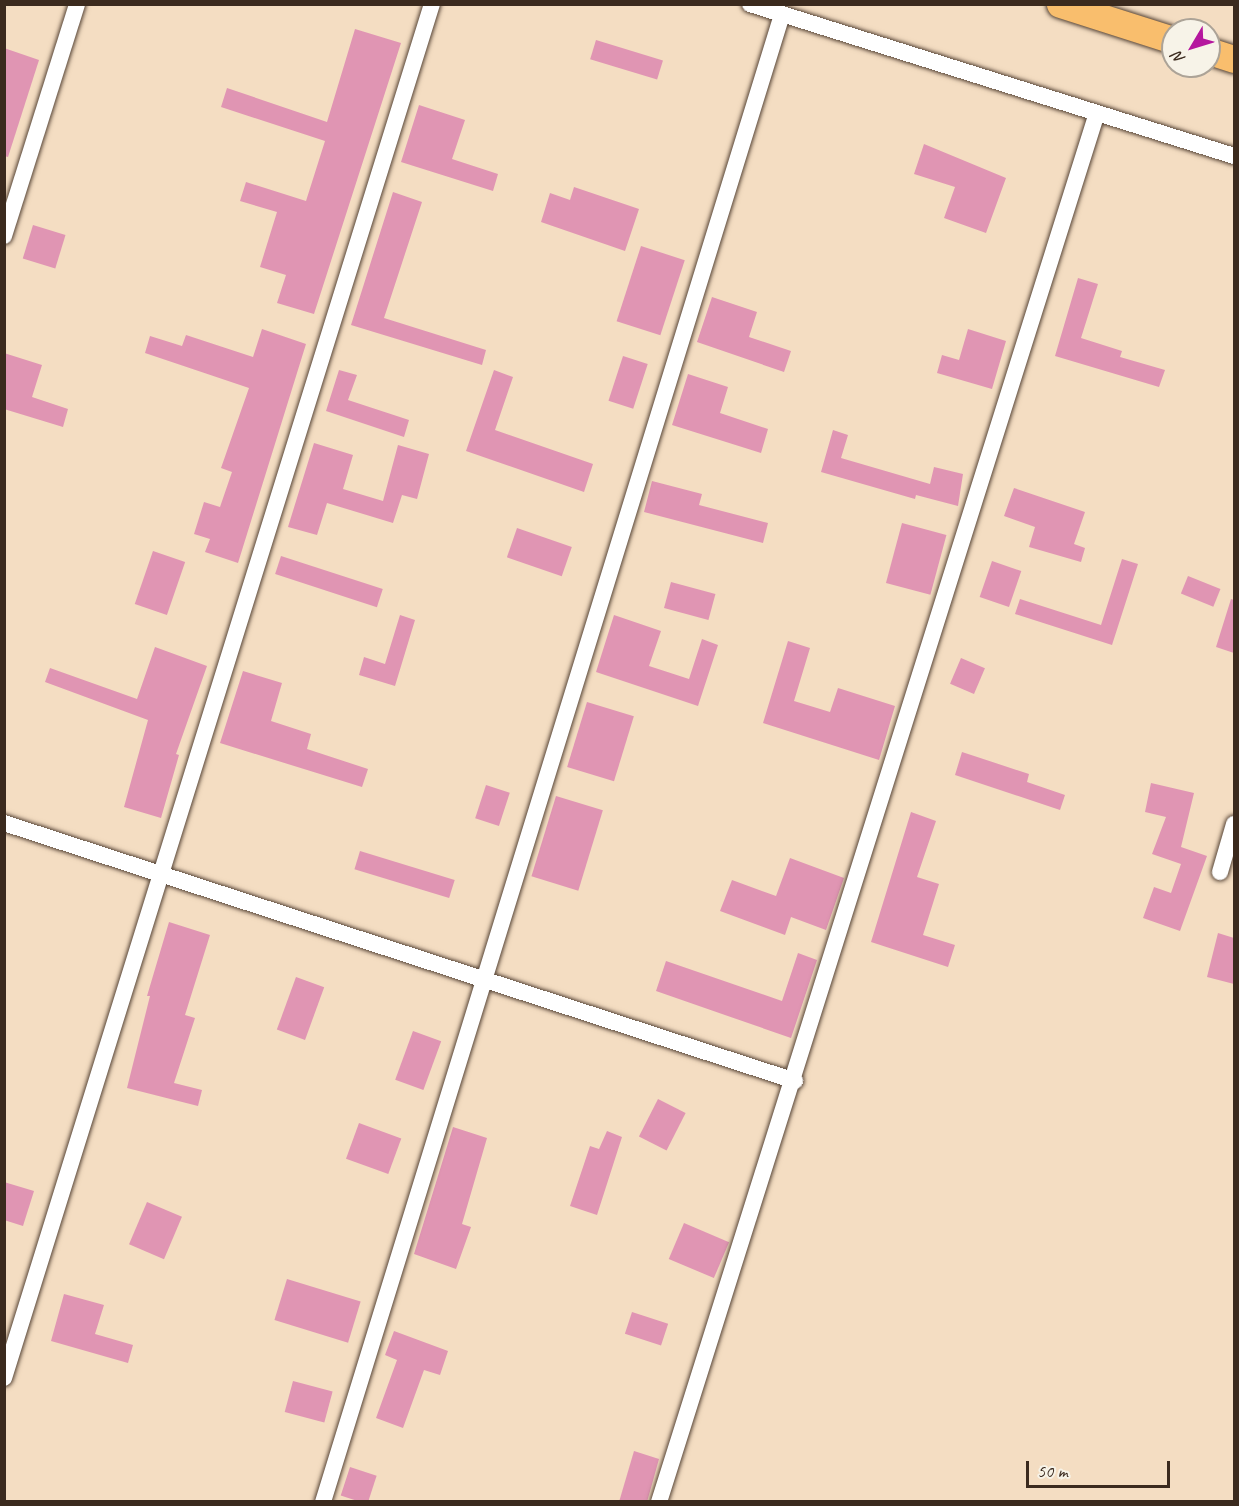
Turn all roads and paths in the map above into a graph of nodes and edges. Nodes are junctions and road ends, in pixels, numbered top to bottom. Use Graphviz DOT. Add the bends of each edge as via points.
graph roads {
  1 [pos="77,4"];
  2 [pos="432,4"];
  3 [pos="750,4"];
  4 [pos="1060,4"];
  5 [pos="782,15"];
  6 [pos="1161,36"];
  7 [pos="1097,113"];
  8 [pos="1234,156"];
  9 [pos="4,236"];
  10 [pos="4,823"];
  11 [pos="1234,824"];
  12 [pos="1220,872"];
  13 [pos="162,874"];
  14 [pos="484,980"];
  15 [pos="795,1081"];
  16 [pos="4,1378"];
  17 [pos="323,1502"];
  18 [pos="659,1502"];
  1 -- 9 [label="street"];
  2 -- 13 [label="street"];
  3 -- 5 [label="street"];
  4 -- 6 [label="highway"];
  5 -- 7 [label="street"];
  5 -- 14 [label="street"];
  7 -- 8 [label="street"];
  7 -- 15 [label="street"];
  10 -- 13 [label="street"];
  11 -- 12 [label="street"];
  13 -- 14 [label="street"];
  13 -- 16 [label="street"];
  14 -- 15 [label="street"];
  14 -- 17 [label="street"];
  15 -- 18 [label="street"];
}
